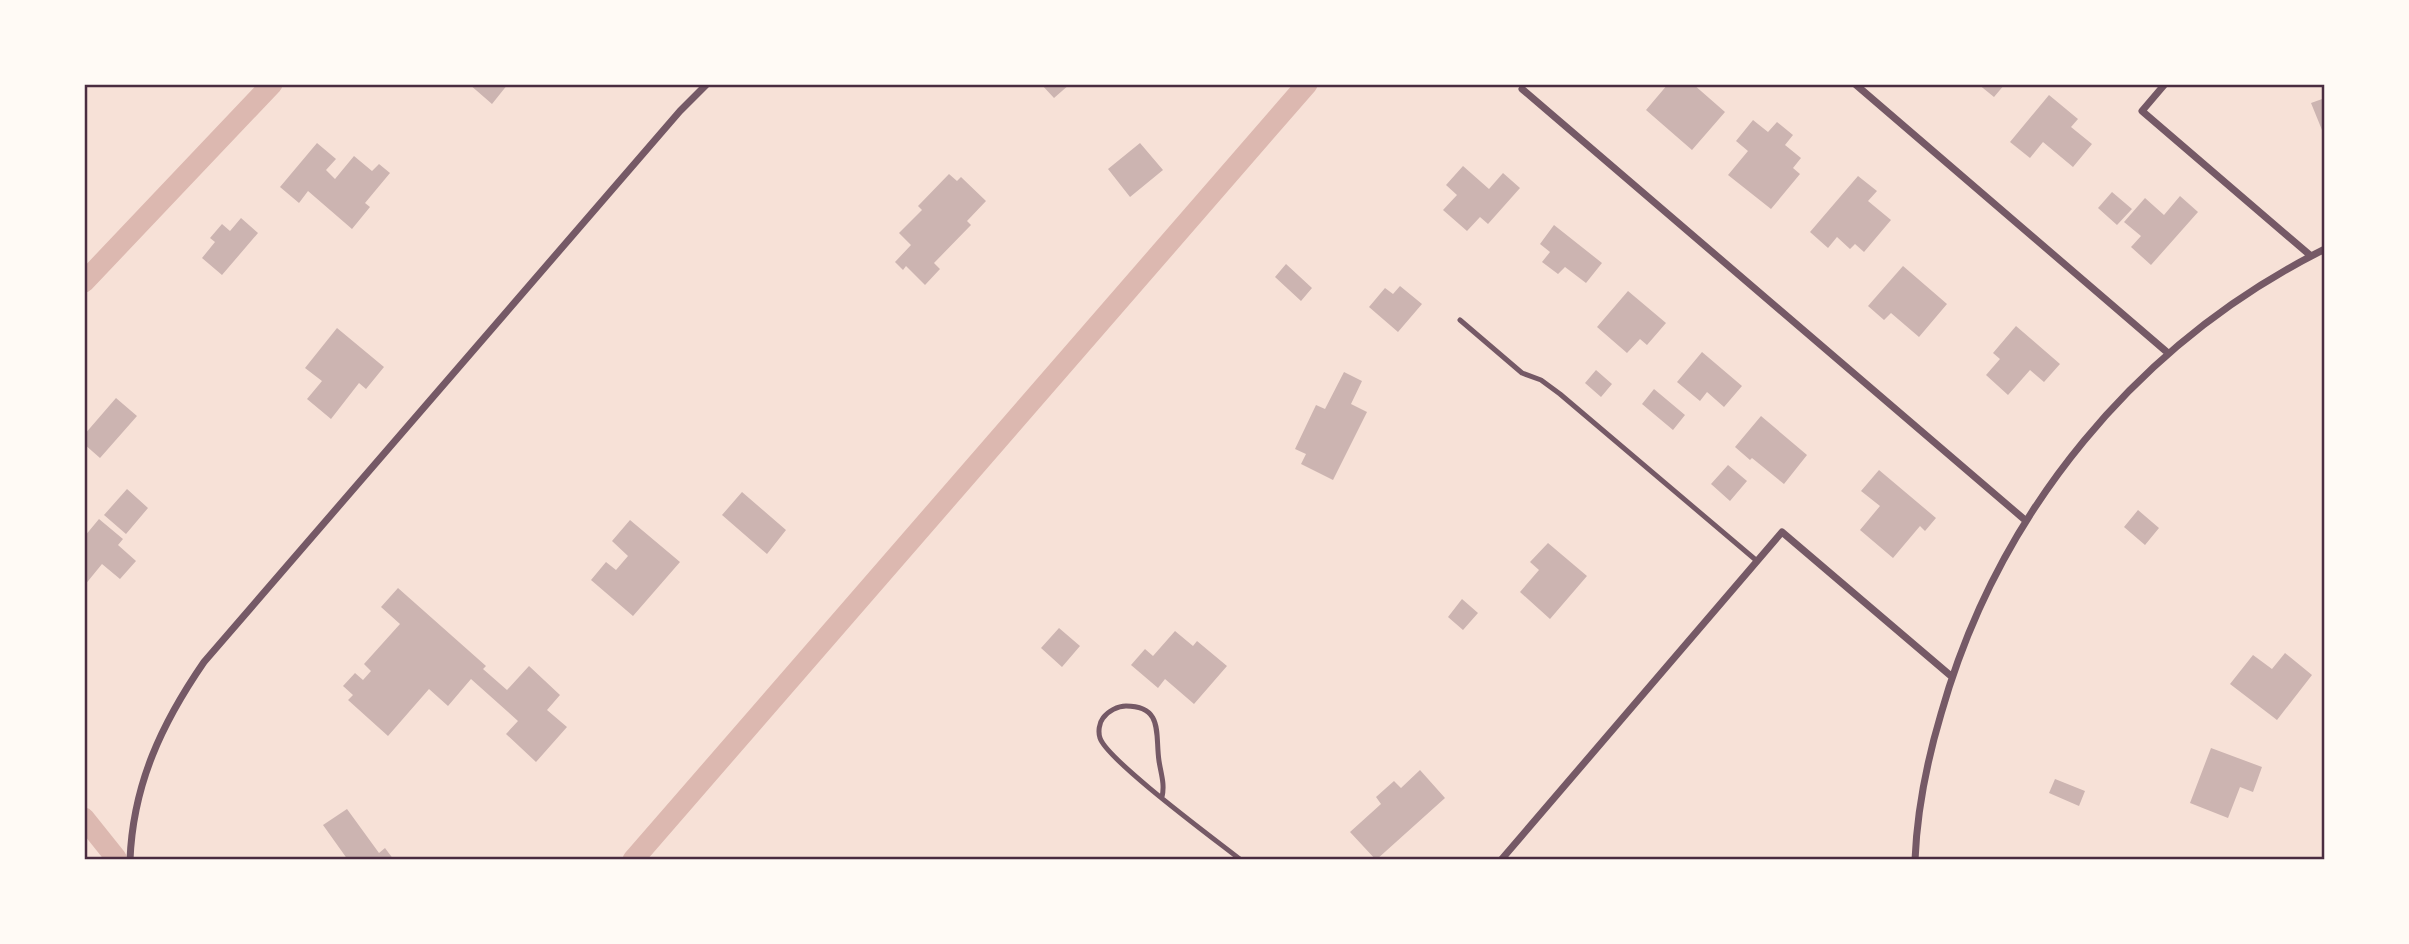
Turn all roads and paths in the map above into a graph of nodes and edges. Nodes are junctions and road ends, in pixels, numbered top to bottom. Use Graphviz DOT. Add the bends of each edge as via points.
graph roads {
  1 [pos="707,84"];
  2 [pos="1855,84"];
  3 [pos="2165,84"];
  4 [pos="1522,89"];
  5 [pos="2325,249"];
  6 [pos="2311,256"];
  7 [pos="1460,320"];
  8 [pos="2168,353"];
  9 [pos="2025,520"];
  10 [pos="1757,561"];
  11 [pos="1951,676"];
  12 [pos="1163,797"];
  13 [pos="130,860"];
  14 [pos="1241,860"];
  15 [pos="1501,860"];
  16 [pos="1915,860"];
  1 -- 13 [label="street" via="204,662 164,724 147,766"];
  2 -- 8 [label="street"];
  3 -- 6 [label="street" via="2142,111"];
  4 -- 9 [label="street"];
  5 -- 6 [label="street"];
  6 -- 8 [label="street" via="2251,291"];
  7 -- 10 [label="lane" via="1522,373 1560,394"];
  8 -- 9 [label="street" via="2095,426"];
  9 -- 11 [label="street" via="1975,615"];
  10 -- 11 [label="street" via="1782,531"];
  10 -- 15 [label="street"];
  11 -- 16 [label="street" via="1931,746"];
  12 -- 12 [label="lane" via="1119,762 1100,739 1099,725 1113,710 1134,706 1148,711 1155,720"];
  12 -- 14 [label="lane"];
}
